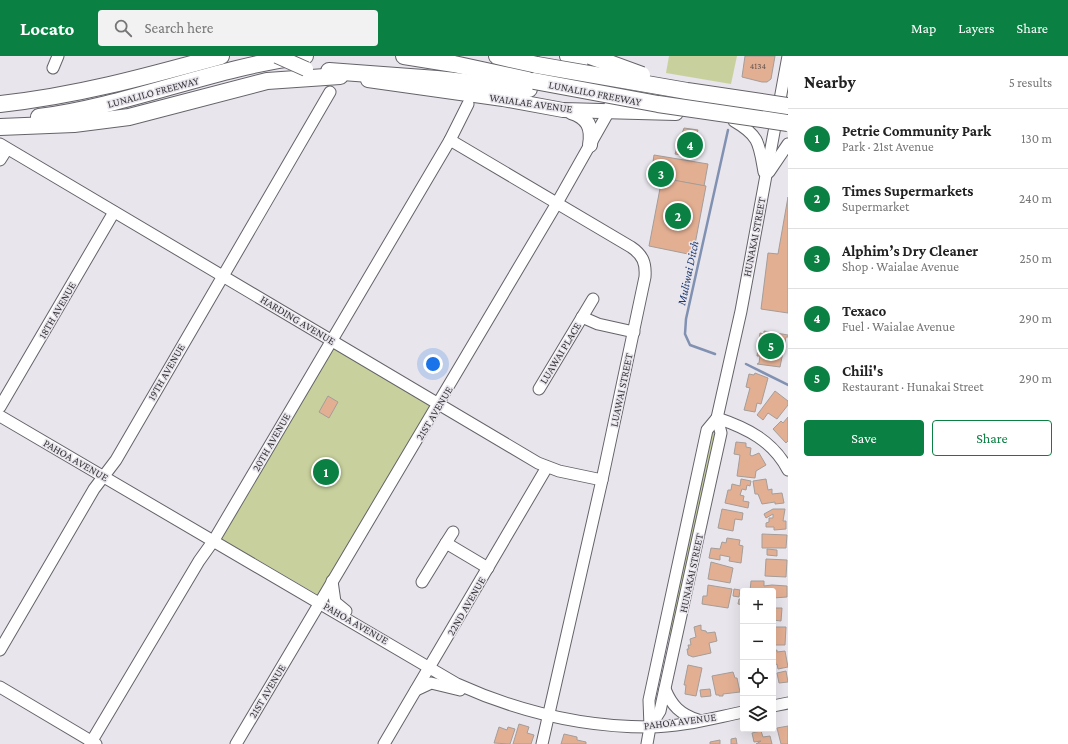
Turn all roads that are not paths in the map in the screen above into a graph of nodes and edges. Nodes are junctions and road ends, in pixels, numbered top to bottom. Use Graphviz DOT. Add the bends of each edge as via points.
graph roads {
  1 [pos="58,56"];
  2 [pos="200,56"];
  3 [pos="221,56"];
  4 [pos="277,56"];
  5 [pos="404,56"];
  6 [pos="497,56"];
  7 [pos="788,56"];
  8 [pos="576,57"];
  9 [pos="309,66"];
  10 [pos="53,68"];
  11 [pos="168,71"];
  12 [pos="616,75"];
  13 [pos="340,76"];
  14 [pos="532,85"];
  15 [pos="687,91"];
  16 [pos="330,92"];
  17 [pos="786,101"];
  18 [pos="0,104"];
  19 [pos="468,104"];
  20 [pos="563,110"];
  21 [pos="609,111"];
  22 [pos="0,121"];
  23 [pos="734,121"];
  24 [pos="784,126"];
  25 [pos="0,127"];
  26 [pos="450,140"];
  27 [pos="788,144"];
  28 [pos="590,145"];
  29 [pos="4,147"];
  30 [pos="0,160"];
  31 [pos="766,178"];
  32 [pos="557,203"];
  33 [pos="114,212"];
  34 [pos="222,275"];
  35 [pos="593,299"];
  36 [pos="582,317"];
  37 [pos="634,332"];
  38 [pos="331,340"];
  39 [pos="539,389"];
  40 [pos="439,404"];
  41 [pos="0,407"];
  42 [pos="0,416"];
  43 [pos="717,418"];
  44 [pos="547,467"];
  45 [pos="788,470"];
  46 [pos="104,476"];
  47 [pos="602,480"];
  48 [pos="453,532"];
  49 [pos="214,540"];
  50 [pos="446,543"];
  51 [pos="488,568"];
  52 [pos="332,581"];
  53 [pos="422,582"];
  54 [pos="319,602"];
  55 [pos="371,632"];
  56 [pos="0,650"];
  57 [pos="430,666"];
  58 [pos="0,687"];
  59 [pos="665,689"];
  60 [pos="416,690"];
  61 [pos="488,698"];
  62 [pos="788,703"];
  63 [pos="776,705"];
  64 [pos="740,713"];
  65 [pos="548,716"];
  66 [pos="700,721"];
  67 [pos="650,727"];
  68 [pos="93,743"];
  69 [pos="236,744"];
  70 [pos="384,744"];
  71 [pos="542,744"];
  72 [pos="647,744"];
  1 -- 10 [label="street"];
  2 -- 11 [label="highway"];
  3 -- 11 [label="highway, LUNALILO FREEWAY"];
  4 -- 9 [label="main road, WAIALAE AVENUE, bridge"];
  5 -- 14 [label="highway, LUNALILO FREEWAY" via="454,64"];
  6 -- 15 [label="highway, LUNALILO FREEWAY, bridge"];
  7 -- 17 [label="street, HUNAKAI STREET"];
  8 -- 12 [label="main road"];
  8 -- 15 [label="highway, bridge"];
  9 -- 13 [label="main road, WAIALAE AVENUE"];
  9 -- 14 [label="highway, LUNALILO FREEWAY"];
  9 -- 22 [label="highway, LUNALILO FREEWAY" via="243,68 100,106"];
  11 -- 18 [label="highway, LUNALILO FREEWAY" via="47,99"];
  12 -- 17 [label="main road"];
  12 -- 21 [label="street, 21ST AVENUE"];
  13 -- 20 [label="main road, WAIALAE AVENUE" via="498,98"];
  13 -- 25 [label="highway" via="267,81 129,117 74,124"];
  14 -- 24 [label="highway, LUNALILO FREEWAY, bridge"];
  15 -- 17 [label="highway, LUNALILO FREEWAY, bridge"];
  16 -- 34 [label="street, 19TH AVENUE"];
  17 -- 24 [label="street, HUNAKAI STREET"];
  19 -- 26 [label="street, 20TH AVENUE"];
  20 -- 21 [label="main road, WAIALAE AVENUE"];
  20 -- 28 [label="main road" via="585,118 591,130"];
  21 -- 23 [label="main road, WAIALAE AVENUE" via="671,113"];
  21 -- 28 [label="street, 21ST AVENUE"];
  23 -- 24 [label="main road, WAIALAE AVENUE"];
  23 -- 31 [label="street" via="754,135 760,147"];
  24 -- 31 [label="street, HUNAKAI STREET"];
  26 -- 32 [label="street, LUAWAI STREET"];
  26 -- 38 [label="street, 20TH AVENUE"];
  27 -- 31 [label="street"];
  28 -- 32 [label="street, 21ST AVENUE"];
  29 -- 30 [label="street"];
  29 -- 33 [label="street, HARDING AVENUE"];
  31 -- 43 [label="street, HUNAKAI STREET" via="741,311"];
  32 -- 37 [label="street, LUAWAI STREET" via="631,247 644,260 645,277"];
  32 -- 40 [label="street, 21ST AVENUE"];
  33 -- 34 [label="street, HARDING AVENUE"];
  33 -- 41 [label="street, 18TH AVENUE"];
  34 -- 38 [label="street, HARDING AVENUE"];
  34 -- 46 [label="street, 19TH AVENUE" via="116,460"];
  35 -- 36 [label="street, LUAWAI PLACE"];
  36 -- 37 [label="street, LUAWAI PLACE" via="598,324"];
  36 -- 39 [label="street, LUAWAI PLACE"];
  37 -- 47 [label="street, LUAWAI STREET"];
  38 -- 40 [label="street, HARDING AVENUE"];
  38 -- 49 [label="street, 20TH AVENUE"];
  40 -- 44 [label="street, HARDING AVENUE"];
  40 -- 52 [label="street, 21ST AVENUE"];
  42 -- 46 [label="street, PAHOA AVENUE"];
  43 -- 45 [label="street" via="759,436 777,454"];
  43 -- 59 [label="street, HUNAKAI STREET" via="721,433"];
  43 -- 67 [label="street, HUNAKAI STREET" via="707,430 678,562 649,700"];
  44 -- 47 [label="street, HARDING AVENUE"];
  44 -- 51 [label="street, 22ND AVENUE"];
  46 -- 49 [label="street, PAHOA AVENUE"];
  46 -- 56 [label="street, 19TH AVENUE"];
  47 -- 65 [label="street, LUAWAI STREET"];
  48 -- 50 [label="street"];
  49 -- 54 [label="street, PAHOA AVENUE"];
  49 -- 68 [label="street, 20TH AVENUE" via="199,561"];
  50 -- 51 [label="street"];
  50 -- 53 [label="street"];
  51 -- 57 [label="street, 22ND AVENUE"];
  52 -- 54 [label="street, 21ST AVENUE"];
  52 -- 55 [label="street" via="333,596 337,605 358,618"];
  54 -- 55 [label="street, PAHOA AVENUE"];
  54 -- 69 [label="street, 21ST AVENUE"];
  55 -- 57 [label="street, PAHOA AVENUE"];
  57 -- 60 [label="street, 22ND AVENUE"];
  57 -- 61 [label="street, PAHOA AVENUE" via="457,684"];
  58 -- 68 [label="street"];
  59 -- 66 [label="street" via="678,711"];
  59 -- 67 [label="street, HUNAKAI STREET" via="660,711"];
  60 -- 61 [label="street" via="431,682"];
  60 -- 70 [label="street, 22ND AVENUE"];
  61 -- 65 [label="street, PAHOA AVENUE"];
  62 -- 63 [label="street"];
  64 -- 66 [label="street, PAHOA AVENUE"];
  65 -- 67 [label="street, PAHOA AVENUE" via="593,723"];
  65 -- 71 [label="street, LUAWAI STREET"];
  66 -- 67 [label="street, PAHOA AVENUE"];
  67 -- 72 [label="street, HUNAKAI STREET"];
}
